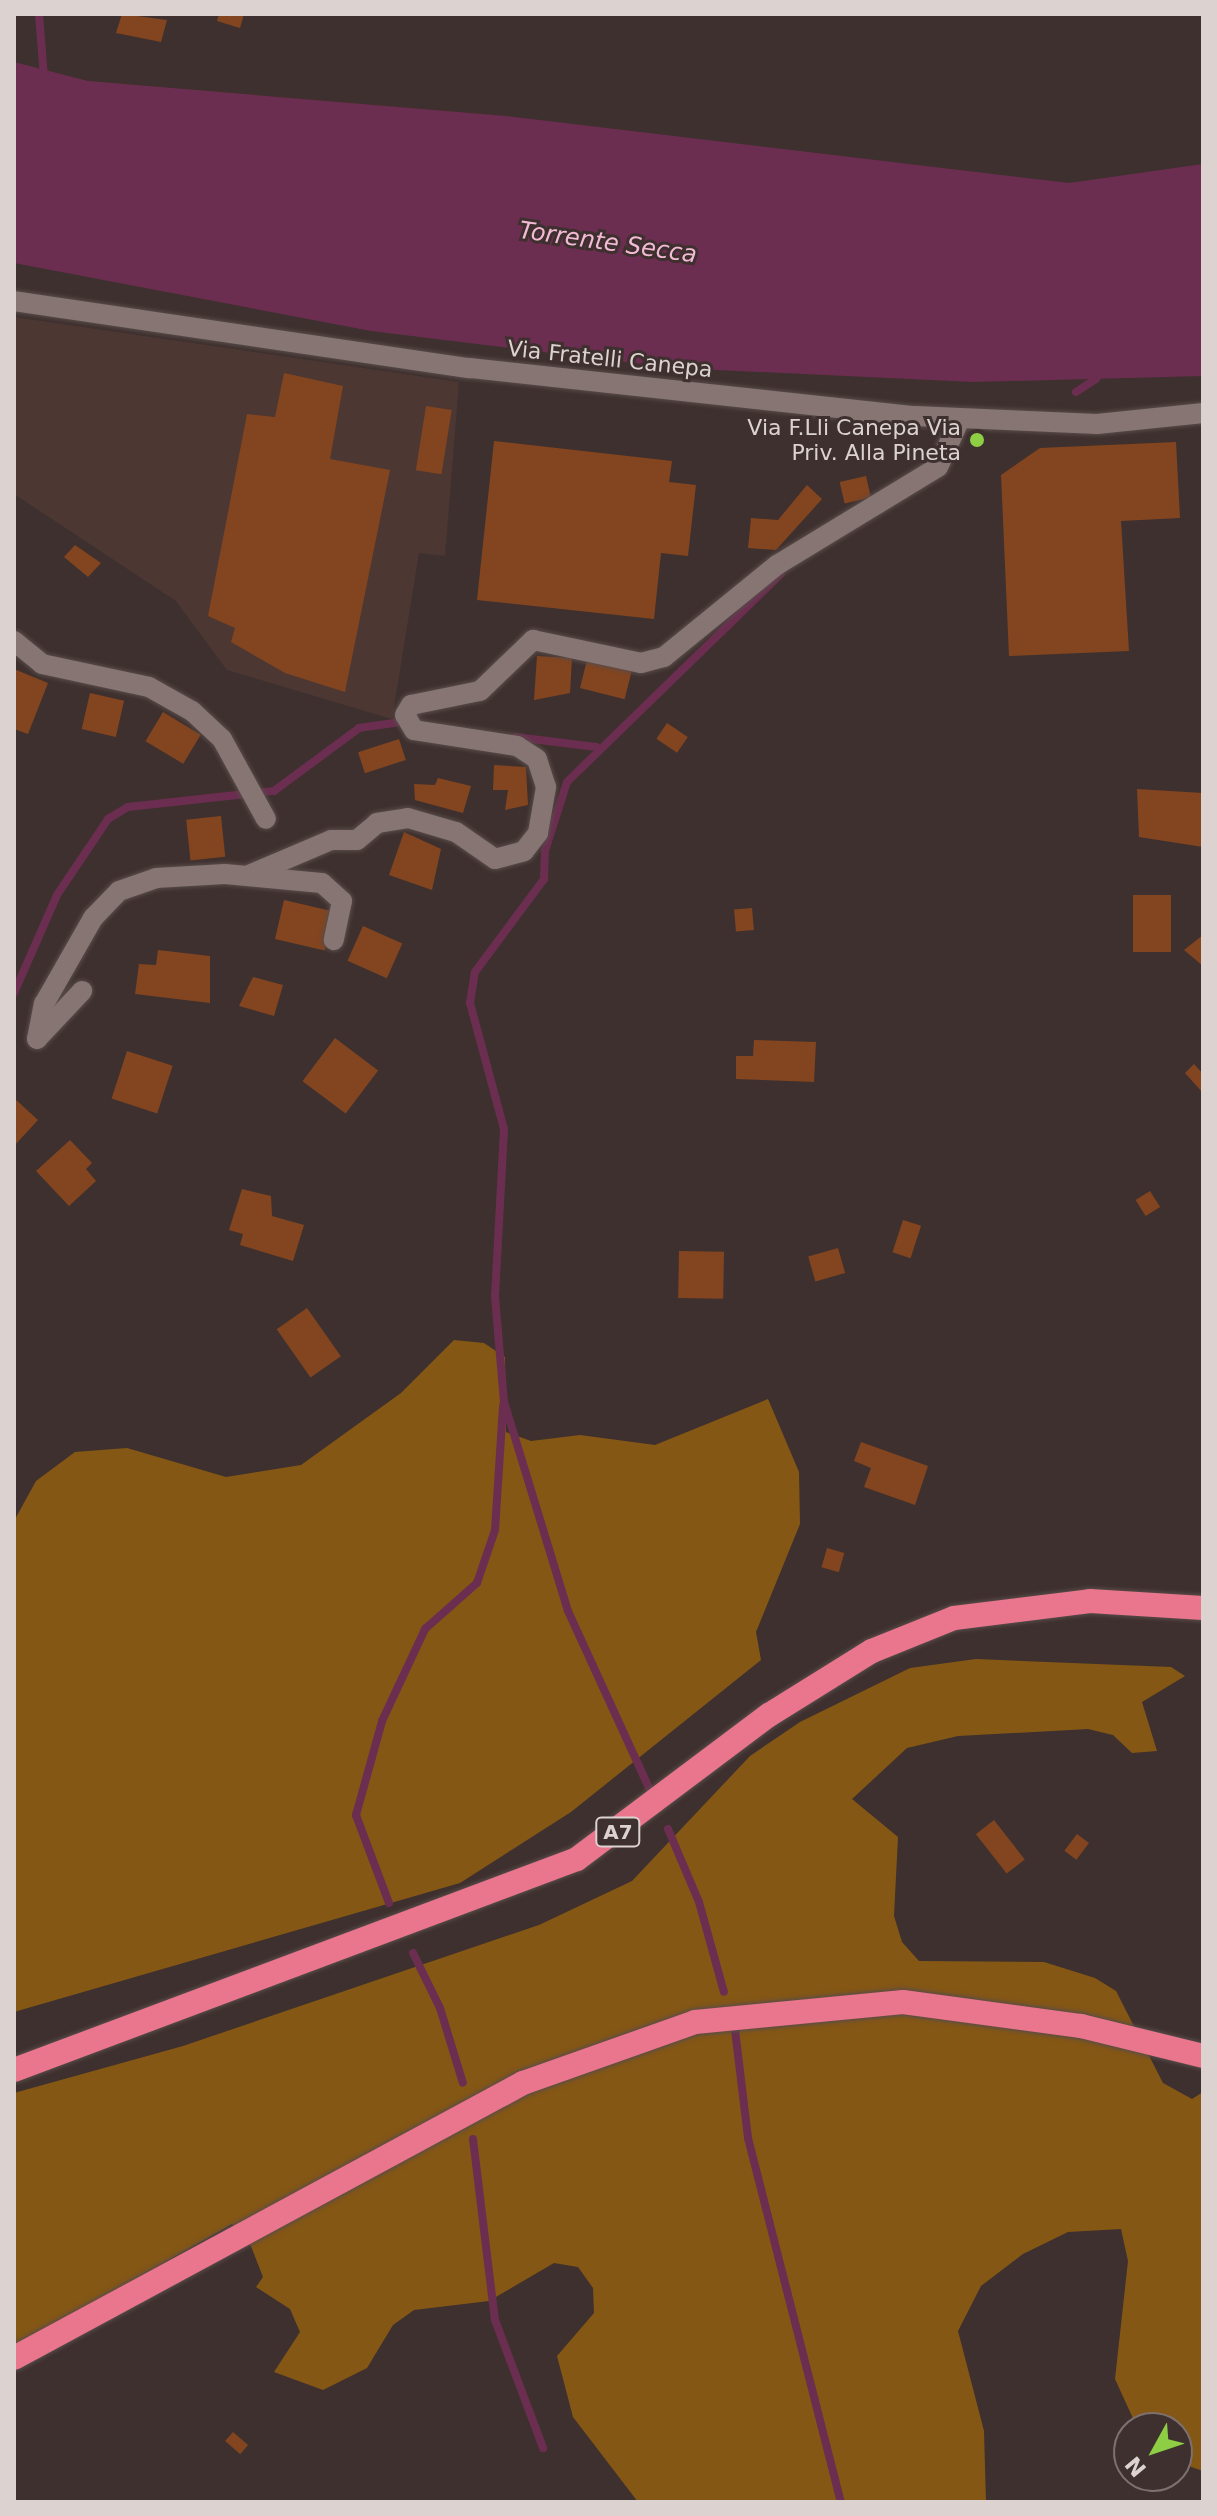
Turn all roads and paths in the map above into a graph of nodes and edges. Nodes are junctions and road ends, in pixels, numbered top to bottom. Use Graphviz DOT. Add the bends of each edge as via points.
graph roads {
  1 [pos="14,301"];
  2 [pos="1203,413"];
  3 [pos="960,419"];
  4 [pos="14,641"];
  5 [pos="266,819"];
  6 [pos="249,875"];
  7 [pos="334,940"];
  8 [pos="82,991"];
  9 [pos="1203,1608"];
  10 [pos="1203,2056"];
  11 [pos="14,2070"];
  12 [pos="14,2358"];
  1 -- 3 [label="street, Via Fratelli Canepa" via="470,368"];
  2 -- 3 [label="street, Via Fratelli Canepa" via="1097,424"];
  3 -- 6 [label="street" via="938,467 777,565 664,657 641,663 533,640 480,691 411,705 405,715 414,730 506,743 537,759 546,787 538,833 524,851 495,859 456,832 408,818 377,823 357,840 331,840"];
  4 -- 5 [label="street" via="51,667 149,687 192,711 222,739"];
  6 -- 7 [label="street" via="274,883 302,878 337,892 342,901"];
  6 -- 8 [label="street" via="187,873 108,898 44,1004 37,1039"];
  9 -- 11 [label="highway, A7" via="1090,1601 954,1618 872,1651 769,1715 577,1859"];
  10 -- 12 [label="highway" via="1081,2026 903,2002 695,2022 523,2083"];
}
